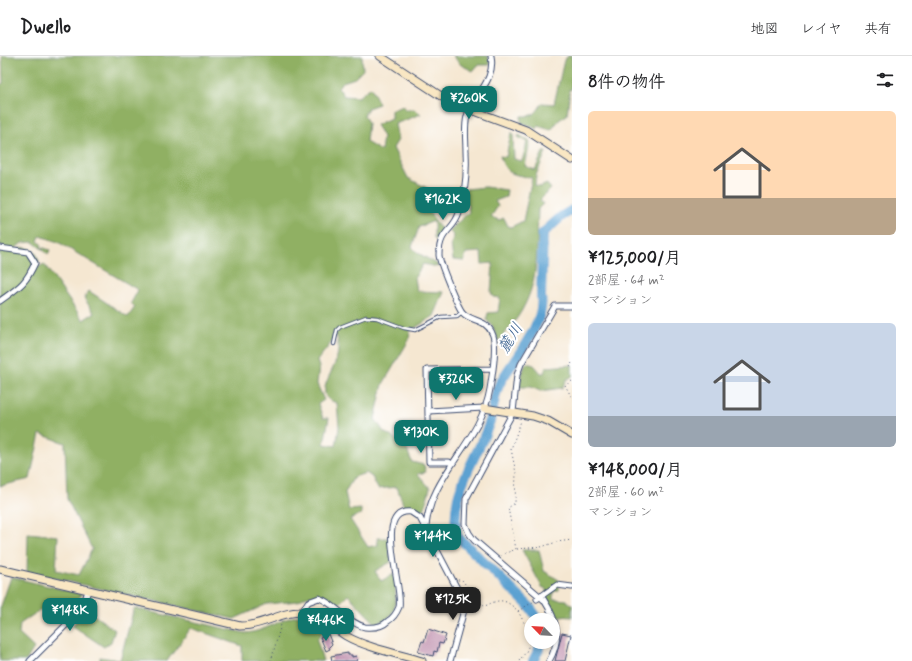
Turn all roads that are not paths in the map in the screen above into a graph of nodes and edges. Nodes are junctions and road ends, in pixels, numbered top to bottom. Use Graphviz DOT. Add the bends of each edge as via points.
graph roads {
  1 [pos="380,56"];
  2 [pos="491,56"];
  3 [pos="470,110"];
  4 [pos="572,160"];
  5 [pos="0,248"];
  6 [pos="0,301"];
  7 [pos="572,306"];
  8 [pos="462,312"];
  9 [pos="334,344"];
  10 [pos="492,369"];
  11 [pos="486,409"];
  12 [pos="428,411"];
  13 [pos="513,412"];
  14 [pos="572,435"];
  15 [pos="449,462"];
  16 [pos="426,528"];
  17 [pos="0,569"];
  18 [pos="572,587"];
  19 [pos="88,591"];
  20 [pos="538,598"];
  21 [pos="302,612"];
  22 [pos="30,661"];
  23 [pos="422,661"];
  24 [pos="450,661"];
  25 [pos="549,661"];
  1 -- 3 [label="street" via="444,98"];
  2 -- 3 [label="street" via="491,72"];
  3 -- 4 [label="street" via="526,130"];
  3 -- 8 [label="street" via="465,131 465,169 460,210 439,243 440,266"];
  5 -- 6 [label="street" via="28,252 35,263 28,279 18,290"];
  7 -- 13 [label="street" via="554,306 529,348 517,376"];
  8 -- 9 [label="lane" via="457,316 441,317 415,330 366,317 340,326"];
  8 -- 10 [label="street" via="486,324 493,334 495,344"];
  10 -- 11 [label="street"];
  10 -- 12 [label="street" via="427,370"];
  11 -- 12 [label="street"];
  11 -- 13 [label="street"];
  11 -- 16 [label="street" via="431,499"];
  12 -- 15 [label="street" via="429,462"];
  13 -- 14 [label="street" via="548,421"];
  13 -- 20 [label="street" via="466,499 464,517 469,533"];
  16 -- 21 [label="street" via="420,518 412,512 402,513 394,522 391,541 399,606 386,623 364,627 319,598 308,602"];
  16 -- 24 [label="street" via="462,598 464,610"];
  17 -- 19 [label="street"];
  18 -- 20 [label="street" via="556,586"];
  19 -- 21 [label="street" via="240,626 259,625 284,615"];
  19 -- 22 [label="street" via="84,602 71,620"];
  20 -- 25 [label="street" via="544,600 552,612 558,635 556,647"];
  21 -- 23 [label="street" via="314,614 355,640"];
}
